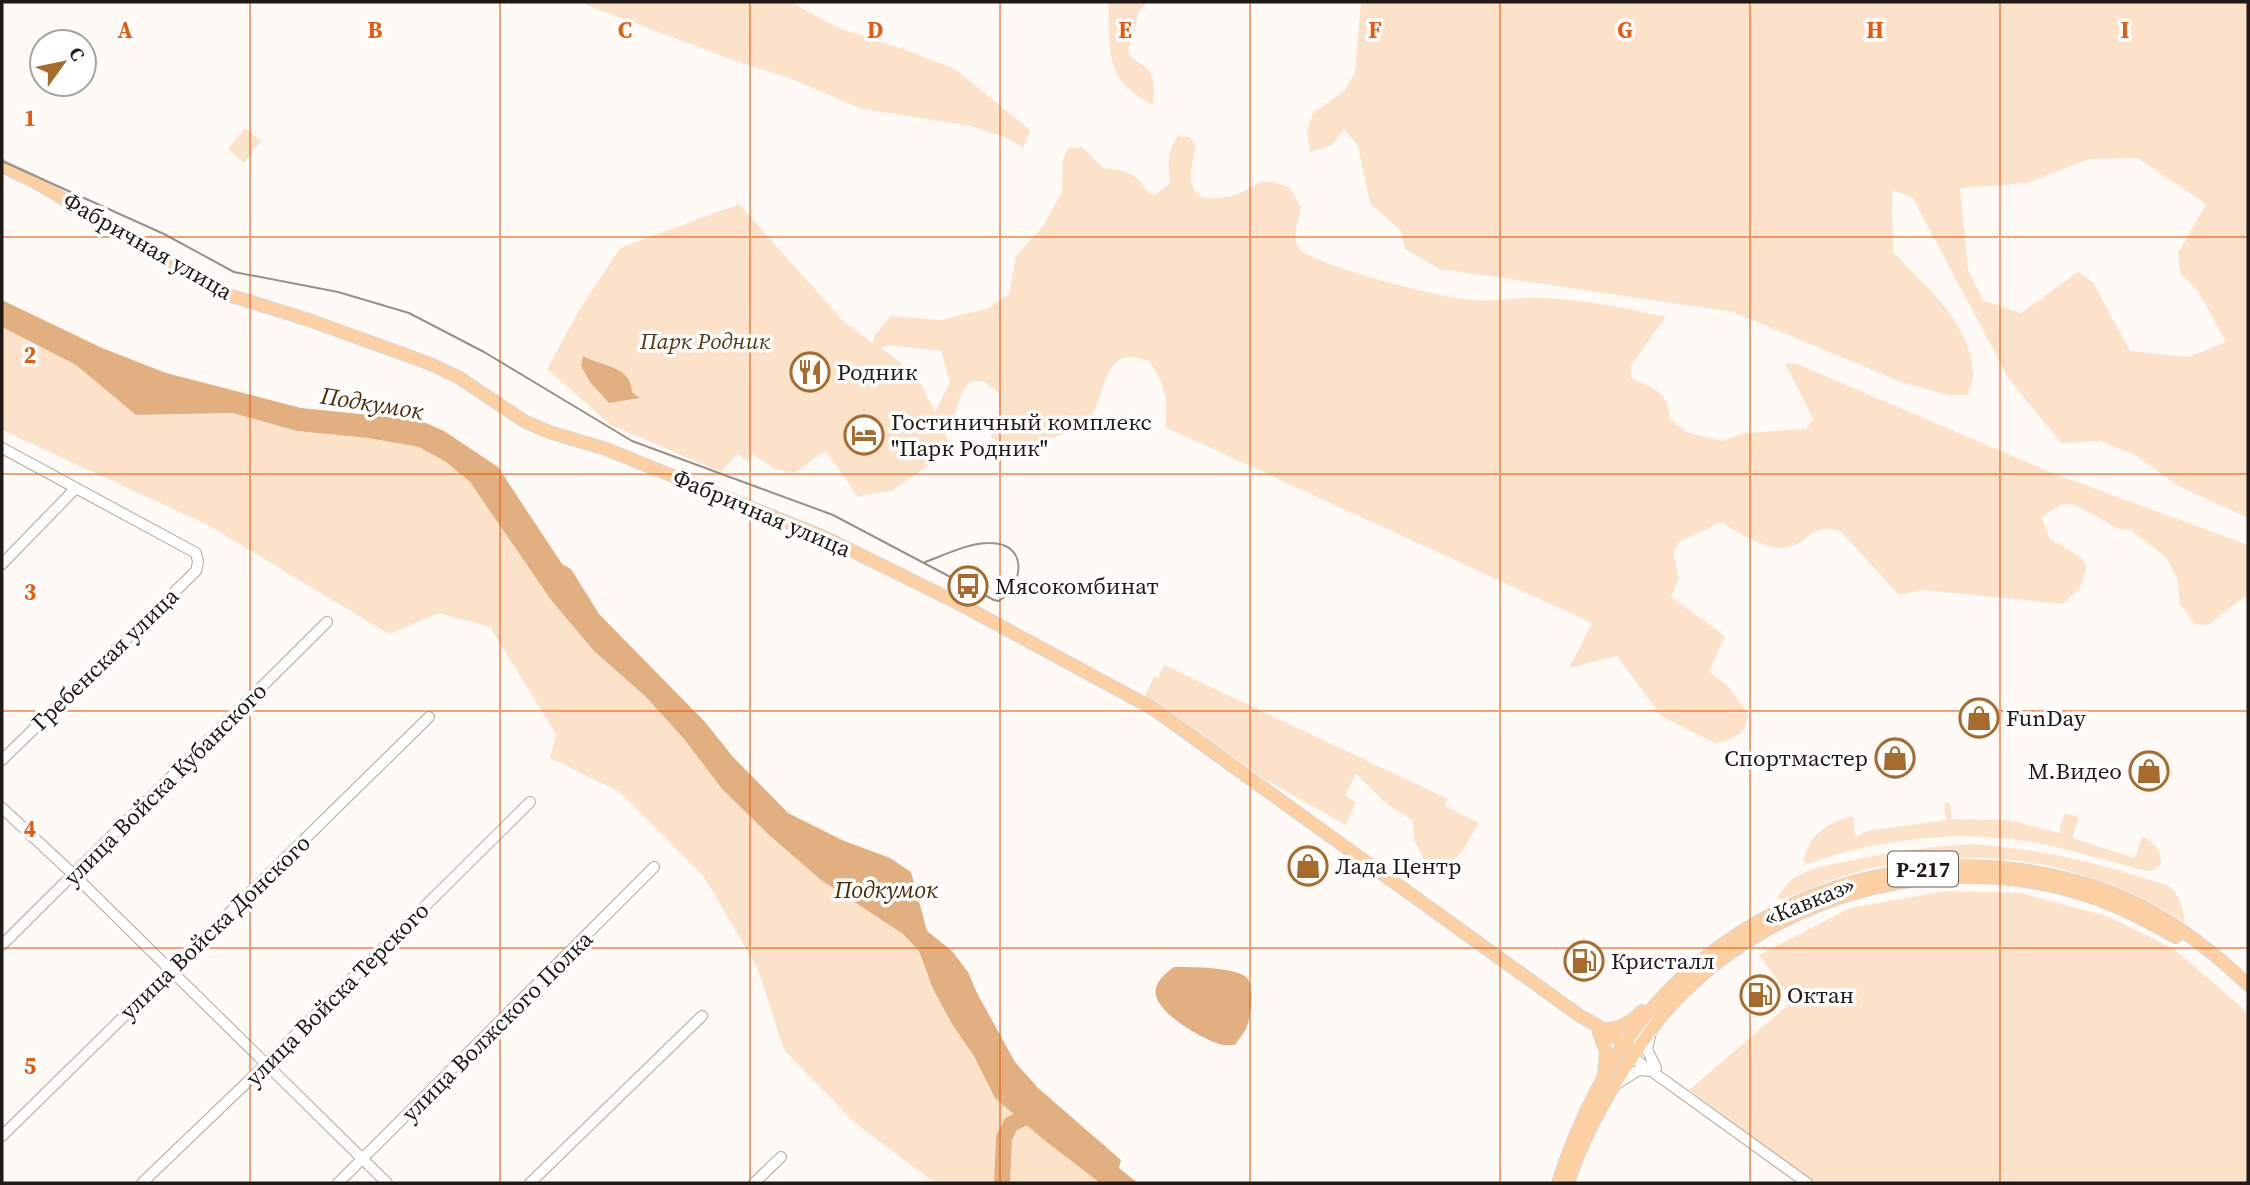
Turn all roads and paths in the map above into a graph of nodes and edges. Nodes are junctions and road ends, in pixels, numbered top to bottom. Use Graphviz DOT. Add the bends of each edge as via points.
graph roads {
  1 [pos="2,166"];
  2 [pos="2,448"];
  3 [pos="75,489"];
  4 [pos="2,564"];
  5 [pos="327,622"];
  6 [pos="429,717"];
  7 [pos="2,760"];
  8 [pos="530,802"];
  9 [pos="2,808"];
  10 [pos="654,867"];
  11 [pos="74,875"];
  12 [pos="1730,937"];
  13 [pos="2,945"];
  14 [pos="171,970"];
  15 [pos="2248,985"];
  16 [pos="2248,997"];
  17 [pos="702,1016"];
  18 [pos="1652,1030"];
  19 [pos="1601,1031"];
  20 [pos="1629,1051"];
  21 [pos="267,1063"];
  22 [pos="1654,1070"];
  23 [pos="1608,1083"];
  24 [pos="2,1136"];
  25 [pos="782,1157"];
  26 [pos="363,1159"];
  27 [pos="1570,1178"];
  28 [pos="142,1183"];
  29 [pos="338,1183"];
  30 [pos="387,1183"];
  31 [pos="530,1183"];
  32 [pos="754,1183"];
  33 [pos="1558,1183"];
  34 [pos="1807,1183"];
  1 -- 19 [label="main road, Фабричная улица" via="229,295 428,363 549,432 606,449 824,537 970,609 1152,708"];
  2 -- 3 [label="street"];
  3 -- 4 [label="street"];
  3 -- 7 [label="street, Гребенская улица" via="196,553 196,570"];
  5 -- 11 [label="street, улица Войска Кубанского"];
  6 -- 14 [label="street, улица Войска Донского"];
  8 -- 21 [label="street, улица Войска Терского"];
  9 -- 11 [label="street"];
  10 -- 26 [label="street, улица Волжского Полка"];
  11 -- 13 [label="street, улица Войска Кубанского"];
  11 -- 14 [label="street"];
  12 -- 15 [label="main road, «Кавказ» / Р-217" via="1787,905 1849,882 1954,867 2021,870 2086,884 2147,910 2214,955"];
  12 -- 19 [label="main road" via="1694,959 1628,1024"];
  12 -- 20 [label="main road, «Кавказ» / Р-217" via="1669,989"];
  14 -- 21 [label="street"];
  14 -- 24 [label="street, улица Войска Донского"];
  16 -- 18 [label="main road, «Кавказ» / Р-217" via="2178,938 2113,905 2021,880 1956,877 1853,892 1799,914 1710,969"];
  17 -- 31 [label="street"];
  18 -- 20 [label="main road, «Кавказ» / Р-217"];
  18 -- 22 [label="street" via="1647,1049"];
  19 -- 20 [label="main road, Фабричная улица"];
  19 -- 23 [label="main road"];
  20 -- 22 [label="street"];
  20 -- 23 [label="main road, «Кавказ» / Р-217"];
  20 -- 27 [label="main road" via="1581,1133"];
  21 -- 26 [label="street"];
  21 -- 28 [label="street, улица Войска Терского"];
  22 -- 23 [label="street" via="1639,1070"];
  22 -- 34 [label="street"];
  23 -- 27 [label="main road, «Кавказ» / Р-217"];
  23 -- 33 [label="main road, «Кавказ» / Р-217" via="1582,1117"];
  25 -- 32 [label="street"];
  26 -- 29 [label="street, улица Волжского Полка"];
  26 -- 30 [label="street"];
}
